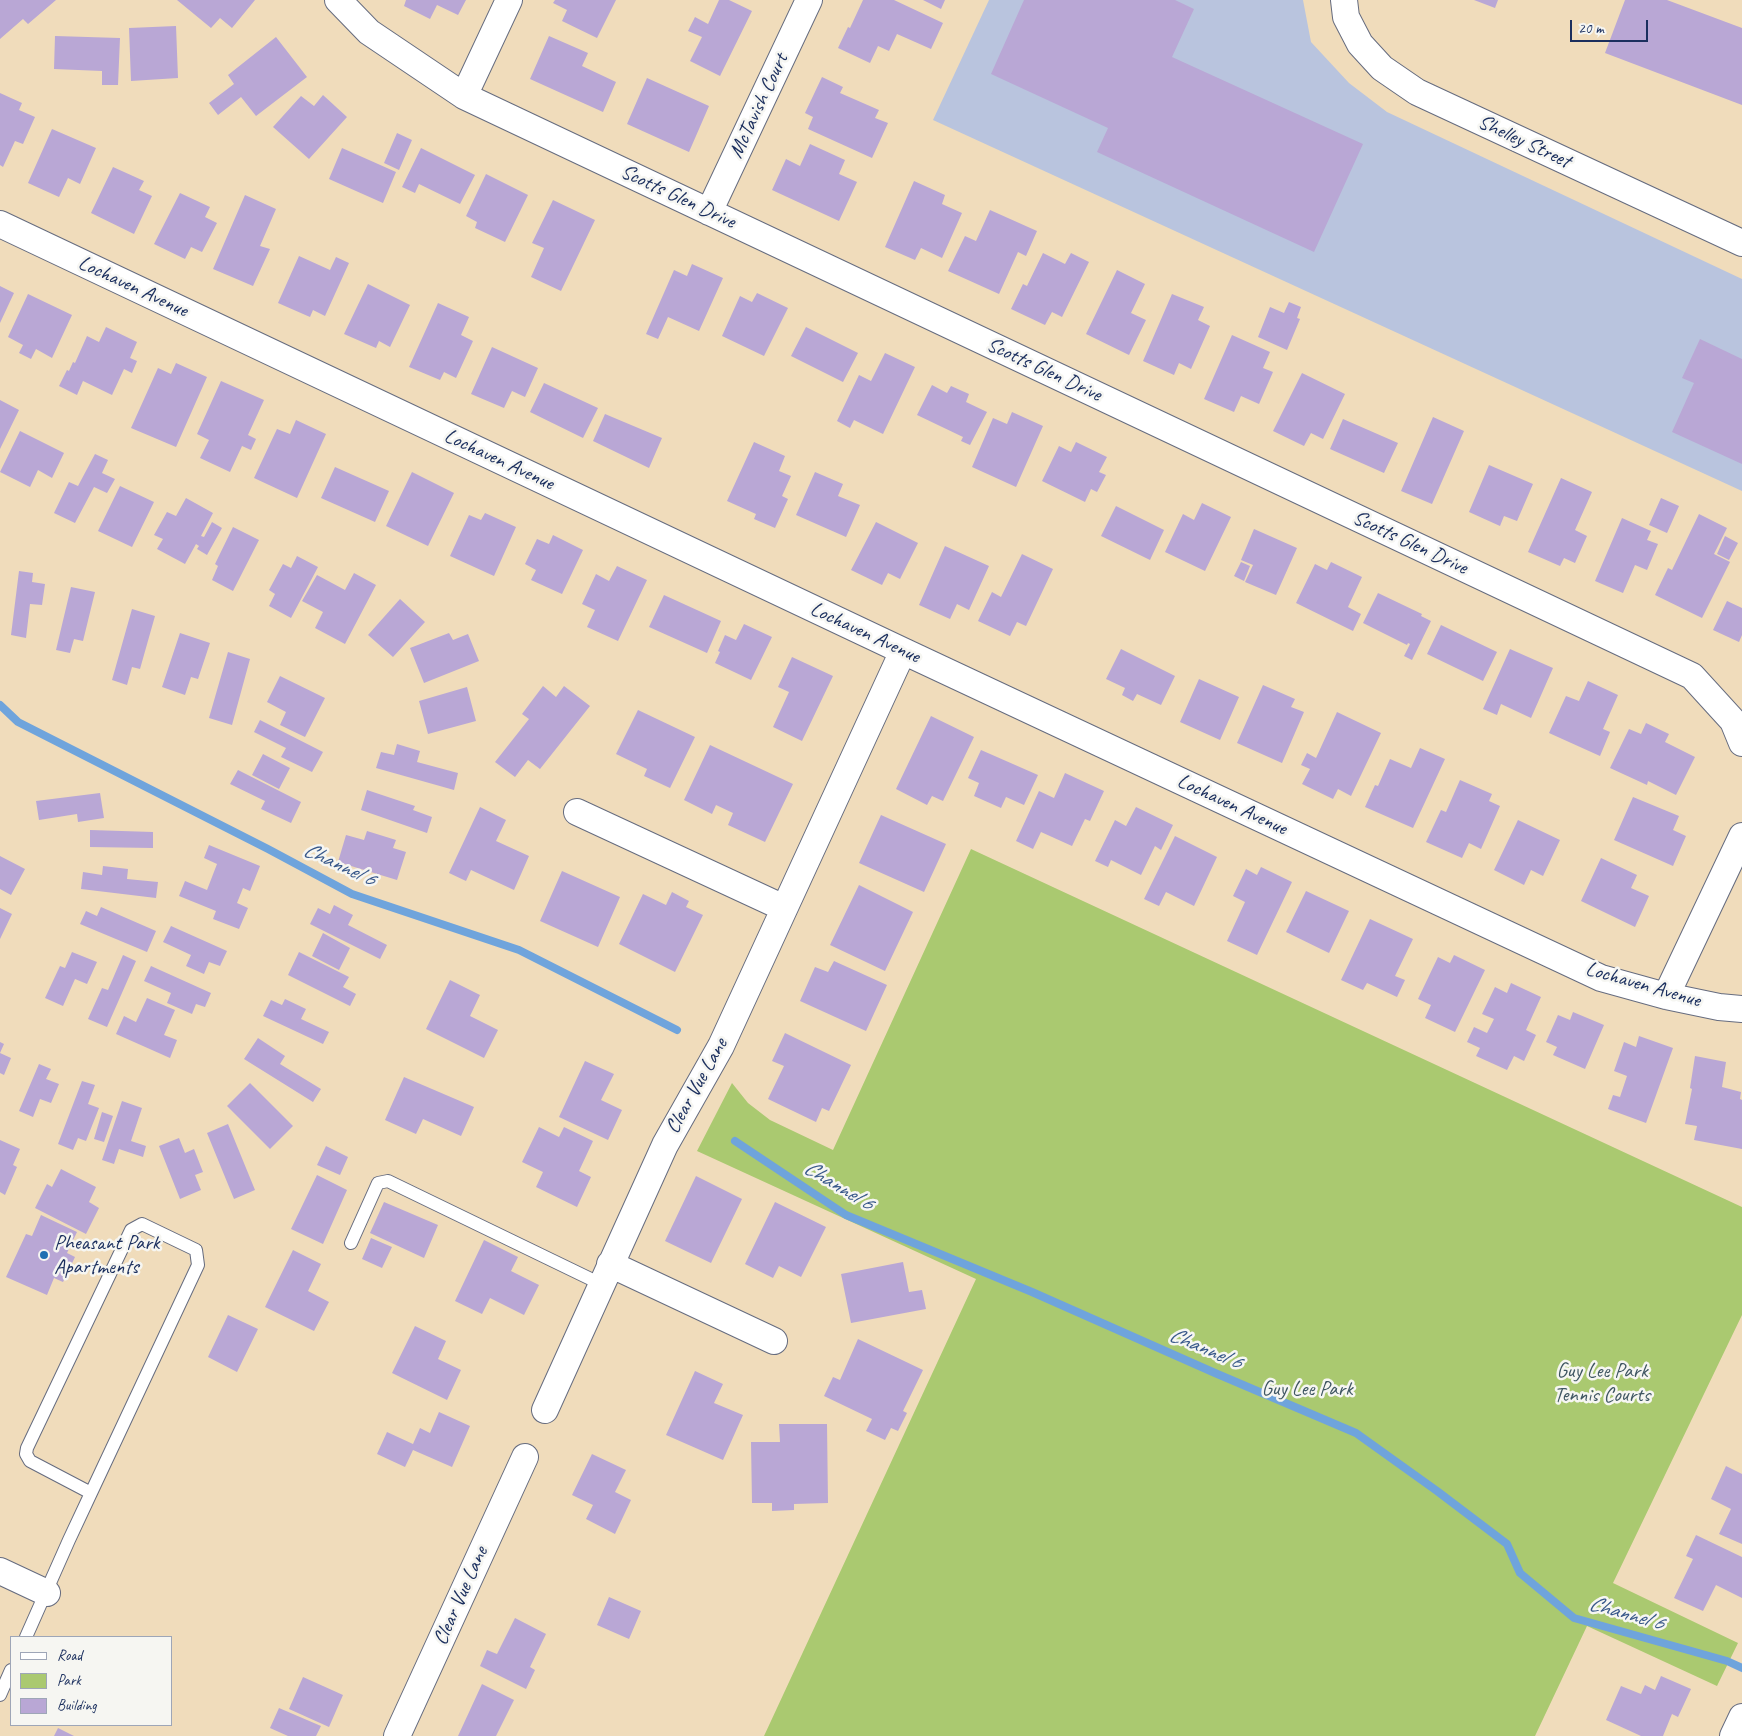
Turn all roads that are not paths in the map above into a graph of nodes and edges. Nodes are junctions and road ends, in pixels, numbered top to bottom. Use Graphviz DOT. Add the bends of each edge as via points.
graph roads {
  1 [pos="338,0"];
  2 [pos="509,0"];
  3 [pos="809,0"];
  4 [pos="1344,0"];
  5 [pos="464,96"];
  6 [pos="710,212"];
  7 [pos="0,224"];
  8 [pos="1742,243"];
  9 [pos="903,651"];
  10 [pos="1742,743"];
  11 [pos="577,812"];
  12 [pos="1742,836"];
  13 [pos="784,908"];
  14 [pos="1666,996"];
  15 [pos="1742,1009"];
  16 [pos="351,1243"];
  17 [pos="606,1274"];
  18 [pos="774,1341"];
  19 [pos="545,1410"];
  20 [pos="525,1457"];
  21 [pos="91,1494"];
  22 [pos="0,1571"];
  23 [pos="47,1593"];
  24 [pos="26,1636"];
  25 [pos="10,1672"];
  26 [pos="0,1695"];
  27 [pos="1742,1717"];
  28 [pos="397,1736"];
  29 [pos="1733,1736"];
  1 -- 5 [label="street, Scotts Glen Drive" via="369,32"];
  2 -- 5 [label="street"];
  3 -- 6 [label="street, McTavish Court"];
  4 -- 8 [label="street, Shelley Street" via="1346,17 1360,44 1382,68 1417,92"];
  5 -- 6 [label="street, Scotts Glen Drive"];
  6 -- 10 [label="street, Scotts Glen Drive" via="1692,676 1733,721"];
  7 -- 9 [label="street, Lochaven Avenue"];
  9 -- 13 [label="street, Clear Vue Lane"];
  9 -- 14 [label="street, Lochaven Avenue" via="1601,978"];
  11 -- 13 [label="street"];
  12 -- 14 [label="street"];
  13 -- 17 [label="street, Clear Vue Lane" via="721,1046 665,1145"];
  14 -- 15 [label="street, Lochaven Avenue"];
  16 -- 17 [label="lane" via="378,1183 388,1182"];
  17 -- 18 [label="street"];
  17 -- 19 [label="street, Clear Vue Lane"];
  20 -- 28 [label="street, Clear Vue Lane"];
  21 -- 21 [label="lane" via="198,1265 196,1250 142,1224 131,1230 27,1448 30,1461"];
  21 -- 23 [label="lane"];
  22 -- 23 [label="street"];
  23 -- 24 [label="lane"];
  25 -- 26 [label="lane"];
  27 -- 29 [label="street"];
}
